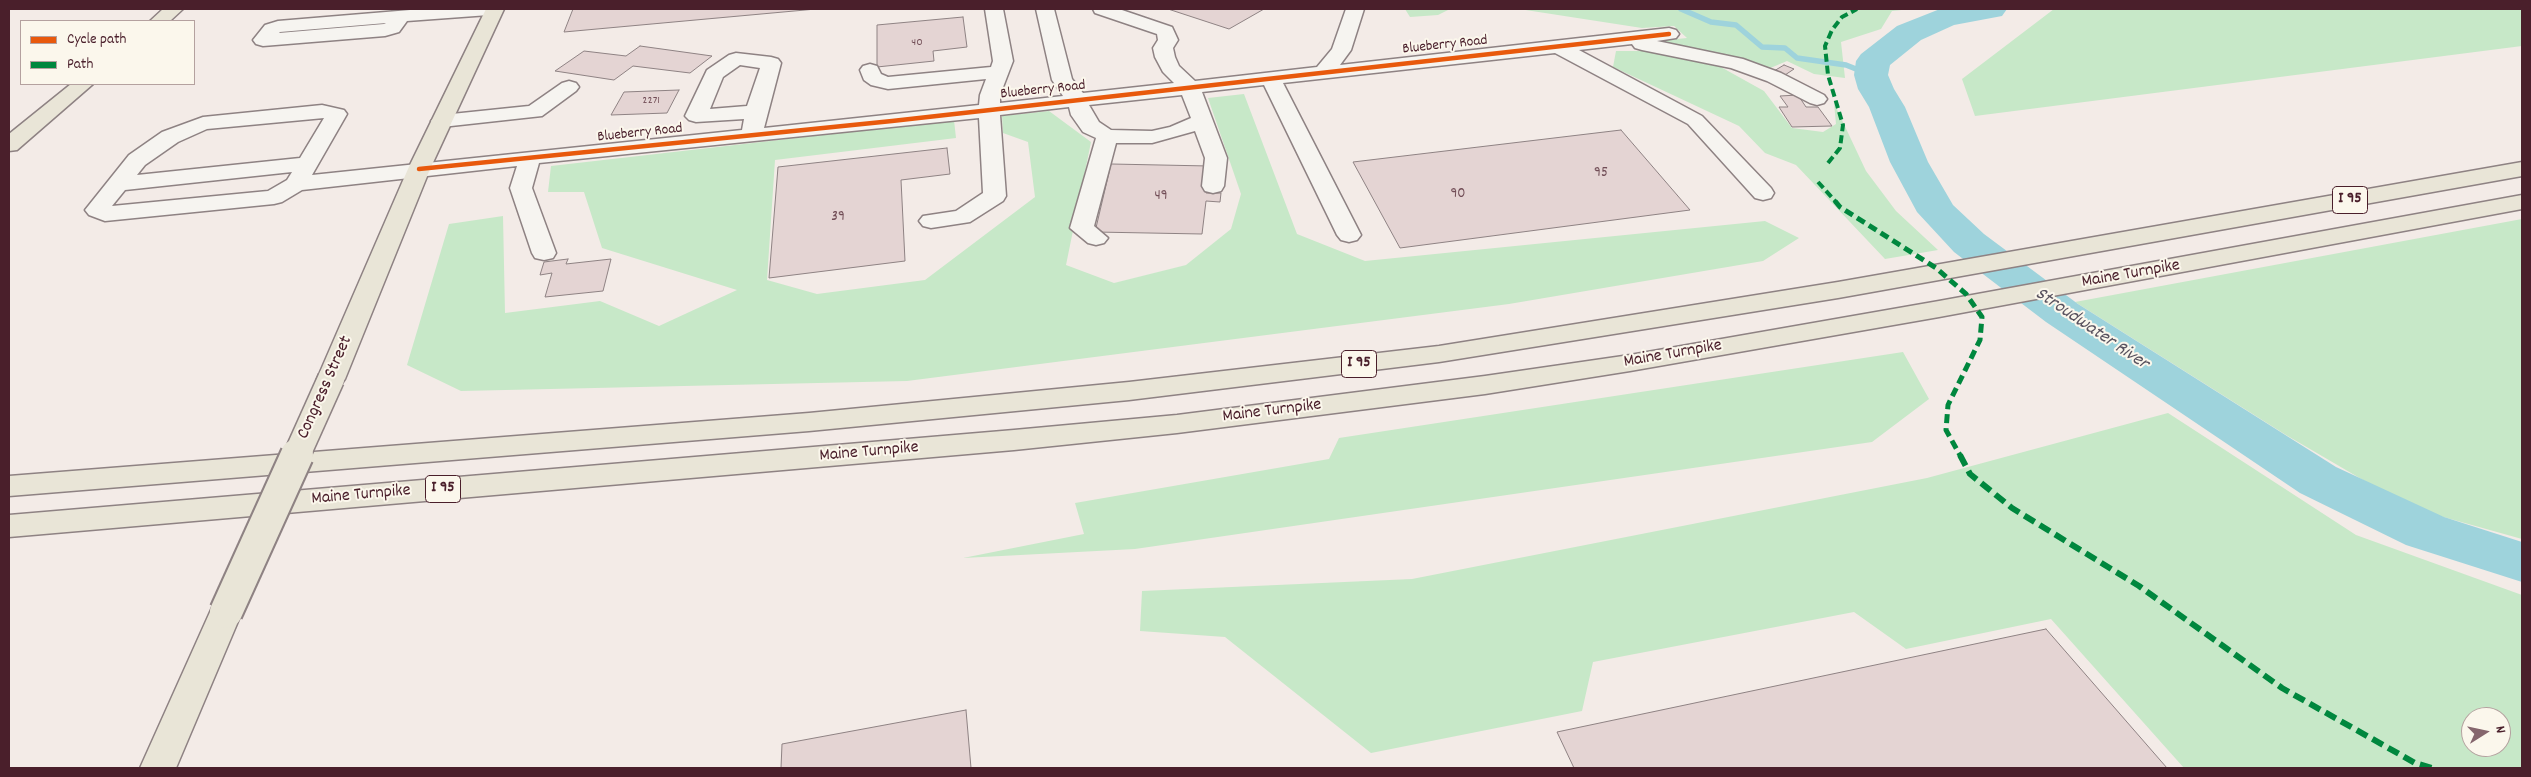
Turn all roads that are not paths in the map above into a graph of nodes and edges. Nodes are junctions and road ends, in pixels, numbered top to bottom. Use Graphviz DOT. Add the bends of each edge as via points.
graph roads {
  1 [pos="174,9"];
  2 [pos="489,9"];
  3 [pos="495,9"];
  4 [pos="994,9"];
  5 [pos="1045,9"];
  6 [pos="1102,9"];
  7 [pos="1355,9"];
  8 [pos="401,16"];
  9 [pos="160,20"];
  10 [pos="1669,34"];
  11 [pos="1616,40"];
  12 [pos="1557,46"];
  13 [pos="870,70"];
  14 [pos="1000,72"];
  15 [pos="1324,72"];
  16 [pos="1270,78"];
  17 [pos="82,85"];
  18 [pos="569,88"];
  19 [pos="1190,88"];
  20 [pos="1817,99"];
  21 [pos="1077,100"];
  22 [pos="989,110"];
  23 [pos="756,112"];
  24 [pos="1202,121"];
  25 [pos="442,122"];
  26 [pos="752,135"];
  27 [pos="1107,136"];
  28 [pos="9,145"];
  29 [pos="530,158"];
  30 [pos="308,164"];
  31 [pos="419,169"];
  32 [pos="2522,169"];
  33 [pos="117,184"];
  34 [pos="296,184"];
  35 [pos="1213,186"];
  36 [pos="1763,193"];
  37 [pos="2522,202"];
  38 [pos="931,221"];
  39 [pos="1349,235"];
  40 [pos="1096,238"];
  41 [pos="544,252"];
  42 [pos="9,486"];
  43 [pos="9,526"];
  44 [pos="158,768"];
  1 -- 9 [label="main road"];
  2 -- 8 [label="street"];
  3 -- 25 [label="main road, Congress Street"];
  4 -- 14 [label="street" via="1003,61"];
  5 -- 21 [label="street" via="1062,80"];
  6 -- 19 [label="street" via="1165,31 1168,40 1163,48 1170,68"];
  7 -- 15 [label="street" via="1341,50"];
  8 -- 8 [label="street" via="278,27 263,40 385,30 392,28"];
  10 -- 11 [label="street, Blueberry Road"];
  11 -- 12 [label="street, Blueberry Road"];
  11 -- 20 [label="street" via="1736,63 1774,77"];
  12 -- 15 [label="street, Blueberry Road"];
  12 -- 36 [label="street" via="1695,120"];
  13 -- 14 [label="street" via="871,76 888,83"];
  14 -- 22 [label="street" via="990,95"];
  15 -- 16 [label="street, Blueberry Road"];
  16 -- 19 [label="street, Blueberry Road"];
  16 -- 39 [label="street"];
  17 -- 28 [label="main road"];
  18 -- 25 [label="street" via="535,112"];
  19 -- 21 [label="street, Blueberry Road"];
  19 -- 24 [label="street"];
  21 -- 22 [label="street, Blueberry Road"];
  21 -- 27 [label="street" via="1091,127"];
  22 -- 26 [label="street, Blueberry Road"];
  22 -- 38 [label="street" via="995,196 962,217"];
  23 -- 26 [label="street"];
  24 -- 27 [label="street" via="1176,132 1152,137"];
  24 -- 35 [label="street" via="1216,158"];
  25 -- 31 [label="main road, Congress Street"];
  26 -- 29 [label="street, Blueberry Road"];
  27 -- 40 [label="street" via="1082,228"];
  29 -- 31 [label="street, Blueberry Road"];
  29 -- 41 [label="street" via="521,188"];
  30 -- 33 [label="street"];
  30 -- 33 [label="street" via="337,114 322,111 203,123 186,128 136,160"];
  30 -- 34 [label="street"];
  31 -- 34 [label="street, Blueberry Road"];
  31 -- 44 [label="main road, Congress Street, bridge" via="331,379"];
  32 -- 42 [label="main road, Maine Turnpike / I 95" via="1905,278 1468,350 1129,391 809,422"];
  33 -- 34 [label="street" via="97,210 105,214 274,197"];
  37 -- 43 [label="main road, Maine Turnpike / I 95" via="1630,363 1177,424"];
}
